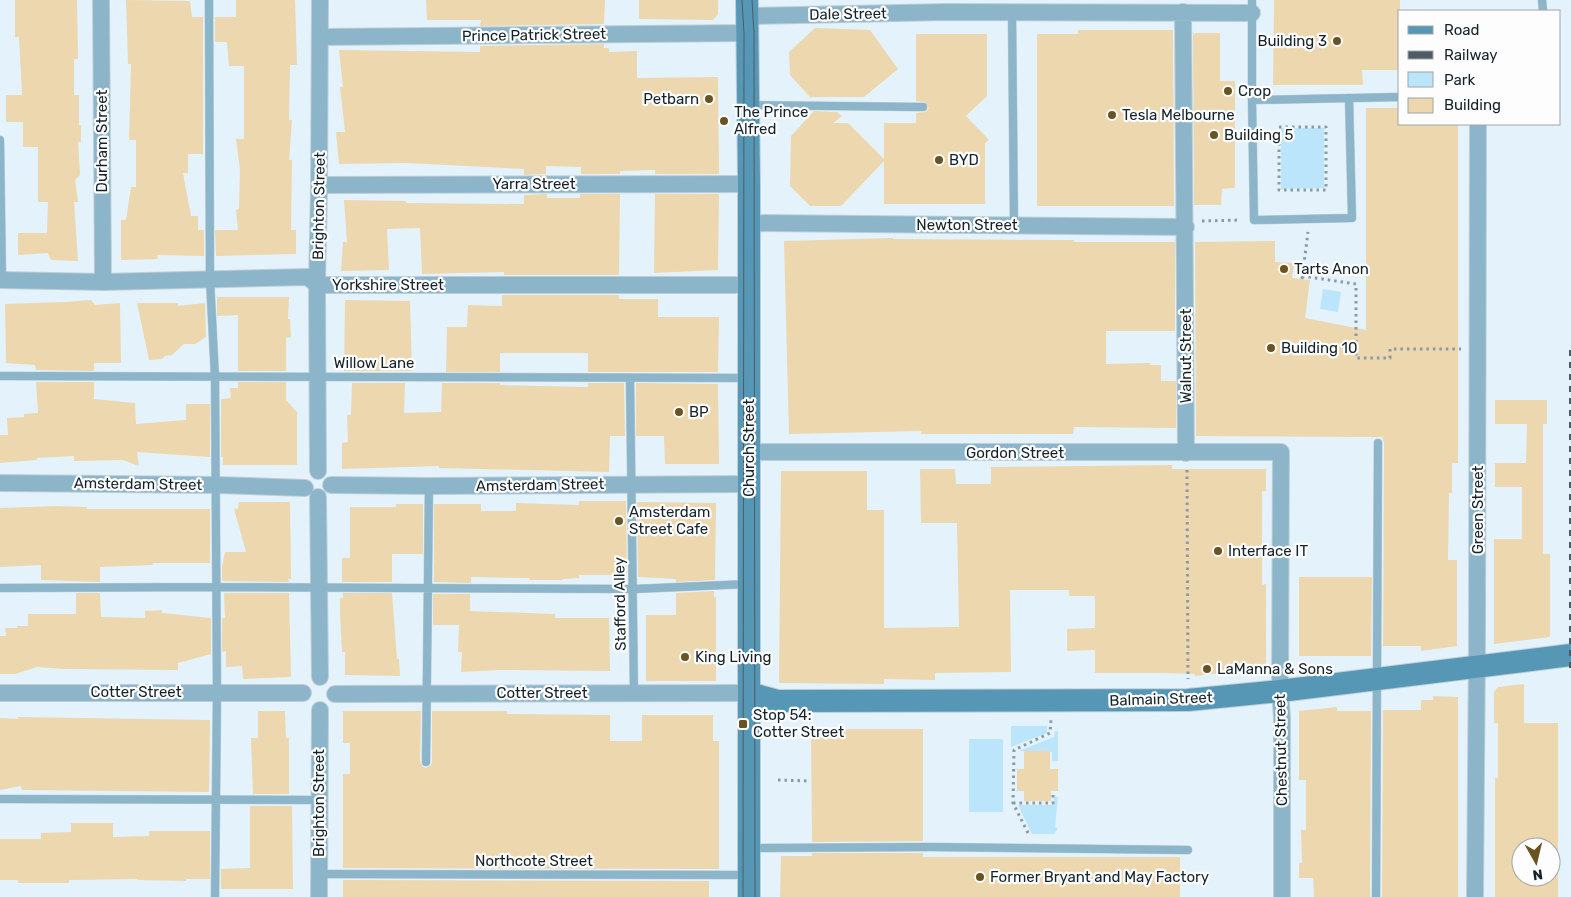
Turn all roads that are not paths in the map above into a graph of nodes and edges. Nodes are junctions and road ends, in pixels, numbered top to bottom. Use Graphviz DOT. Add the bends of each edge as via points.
graph roads {
  1 [pos="101,0"];
  2 [pos="208,0"];
  3 [pos="320,0"];
  4 [pos="1252,6"];
  5 [pos="1012,12"];
  6 [pos="1183,12"];
  7 [pos="748,16"];
  8 [pos="320,37"];
  9 [pos="1398,96"];
  10 [pos="1349,98"];
  11 [pos="1252,100"];
  12 [pos="749,105"];
  13 [pos="923,107"];
  14 [pos="1478,125"];
  15 [pos="0,140"];
  16 [pos="749,184"];
  17 [pos="320,185"];
  18 [pos="749,223"];
  19 [pos="1186,225"];
  20 [pos="1014,226"];
  21 [pos="1,280"];
  22 [pos="210,280"];
  23 [pos="103,282"];
  24 [pos="317,285"];
  25 [pos="749,285"];
  26 [pos="0,376"];
  27 [pos="215,377"];
  28 [pos="317,377"];
  29 [pos="630,378"];
  30 [pos="749,378"];
  31 [pos="1378,443"];
  32 [pos="749,452"];
  33 [pos="1281,452"];
  34 [pos="1186,453"];
  35 [pos="318,471"];
  36 [pos="0,483"];
  37 [pos="632,484"];
  38 [pos="749,484"];
  39 [pos="216,485"];
  40 [pos="331,485"];
  41 [pos="429,486"];
  42 [pos="312,492"];
  43 [pos="748,584"];
  44 [pos="215,587"];
  45 [pos="0,588"];
  46 [pos="319,588"];
  47 [pos="428,588"];
  48 [pos="634,589"];
  49 [pos="1571,655"];
  50 [pos="1477,666"];
  51 [pos="320,677"];
  52 [pos="1378,679"];
  53 [pos="1280,691"];
  54 [pos="216,692"];
  55 [pos="0,693"];
  56 [pos="303,693"];
  57 [pos="634,693"];
  58 [pos="748,693"];
  59 [pos="335,694"];
  60 [pos="426,694"];
  61 [pos="320,710"];
  62 [pos="426,762"];
  63 [pos="0,799"];
  64 [pos="215,799"];
  65 [pos="319,800"];
  66 [pos="749,848"];
  67 [pos="1188,850"];
  68 [pos="319,874"];
  69 [pos="749,875"];
  70 [pos="215,897"];
  71 [pos="319,897"];
  72 [pos="749,897"];
  73 [pos="1282,897"];
  74 [pos="1376,897"];
  75 [pos="1475,897"];
  1 -- 23 [label="street, Durham Street"];
  2 -- 22 [label="lane"];
  3 -- 8 [label="street, Brighton Street"];
  4 -- 6 [label="street, Dale Street"];
  4 -- 11 [label="lane"];
  5 -- 6 [label="street, Dale Street" via="1046,9"];
  5 -- 7 [label="street, Dale Street" via="948,9"];
  5 -- 20 [label="lane"];
  6 -- 19 [label="street, Walnut Street"];
  7 -- 8 [label="street, Prince Patrick Street"];
  7 -- 12 [label="main road, Church Street"];
  8 -- 17 [label="street, Brighton Street"];
  9 -- 10 [label="lane"];
  10 -- 11 [label="lane"];
  10 -- 11 [label="lane" via="1352,218 1310,219 1254,220"];
  12 -- 13 [label="lane"];
  12 -- 16 [label="main road, Church Street"];
  14 -- 50 [label="street, Green Street"];
  15 -- 21 [label="lane"];
  16 -- 17 [label="street, Yarra Street"];
  16 -- 18 [label="main road, Church Street"];
  17 -- 24 [label="street, Brighton Street"];
  18 -- 20 [label="street, Newton Street"];
  18 -- 25 [label="main road, Church Street"];
  19 -- 20 [label="street, Newton Street"];
  19 -- 34 [label="street, Walnut Street"];
  21 -- 23 [label="street, Yorkshire Street"];
  22 -- 23 [label="street, Yorkshire Street"];
  22 -- 24 [label="street, Yorkshire Street" via="308,277"];
  22 -- 27 [label="lane"];
  24 -- 25 [label="street, Yorkshire Street"];
  24 -- 28 [label="street, Brighton Street"];
  25 -- 30 [label="main road, Church Street"];
  26 -- 27 [label="lane, Willow Lane"];
  27 -- 28 [label="lane, Willow Lane"];
  27 -- 39 [label="lane"];
  28 -- 29 [label="lane, Willow Lane"];
  28 -- 35 [label="street, Brighton Street"];
  29 -- 30 [label="lane, Willow Lane"];
  29 -- 37 [label="lane, Stafford Alley"];
  30 -- 32 [label="main road, Church Street"];
  31 -- 52 [label="lane"];
  32 -- 34 [label="street, Gordon Street"];
  32 -- 38 [label="main road, Church Street"];
  33 -- 34 [label="street, Gordon Street"];
  33 -- 53 [label="street, Chestnut Street"];
  35 -- 40 [label="street" via="326,474"];
  35 -- 42 [label="street" via="308,476"];
  36 -- 39 [label="street, Amsterdam Street"];
  37 -- 38 [label="street, Amsterdam Street"];
  37 -- 41 [label="street, Amsterdam Street"];
  37 -- 48 [label="lane, Stafford Alley"];
  38 -- 43 [label="main road, Church Street"];
  39 -- 42 [label="street, Amsterdam Street"];
  39 -- 44 [label="lane"];
  40 -- 41 [label="street, Amsterdam Street"];
  40 -- 42 [label="street" via="325,495"];
  41 -- 47 [label="lane"];
  42 -- 46 [label="street"];
  43 -- 48 [label="lane"];
  43 -- 58 [label="main road, Church Street"];
  44 -- 45 [label="lane"];
  44 -- 46 [label="lane"];
  44 -- 54 [label="lane"];
  46 -- 47 [label="lane"];
  46 -- 51 [label="street"];
  47 -- 48 [label="lane"];
  47 -- 60 [label="lane"];
  48 -- 57 [label="lane, Stafford Alley"];
  49 -- 50 [label="main road, Balmain Street"];
  50 -- 52 [label="main road, Balmain Street"];
  50 -- 75 [label="street, Green Street"];
  51 -- 56 [label="street" via="306,683"];
  51 -- 59 [label="street" via="329,680"];
  52 -- 53 [label="main road, Balmain Street"];
  52 -- 74 [label="lane"];
  53 -- 58 [label="main road, Balmain Street" via="1188,700 778,700"];
  53 -- 73 [label="street, Chestnut Street"];
  54 -- 55 [label="street, Cotter Street"];
  54 -- 56 [label="street, Cotter Street"];
  54 -- 64 [label="lane"];
  56 -- 61 [label="street" via="306,703"];
  57 -- 58 [label="street, Cotter Street"];
  57 -- 60 [label="street, Cotter Street"];
  58 -- 66 [label="main road, Church Street"];
  59 -- 60 [label="street, Cotter Street"];
  59 -- 61 [label="street" via="329,706"];
  60 -- 62 [label="lane"];
  61 -- 65 [label="street, Brighton Street"];
  63 -- 64 [label="lane"];
  64 -- 65 [label="lane"];
  64 -- 70 [label="lane"];
  65 -- 68 [label="street, Brighton Street"];
  66 -- 67 [label="lane"];
  66 -- 69 [label="main road, Church Street"];
  68 -- 69 [label="lane, Northcote Street"];
  68 -- 71 [label="street, Brighton Street"];
  69 -- 72 [label="main road, Church Street"];
}
